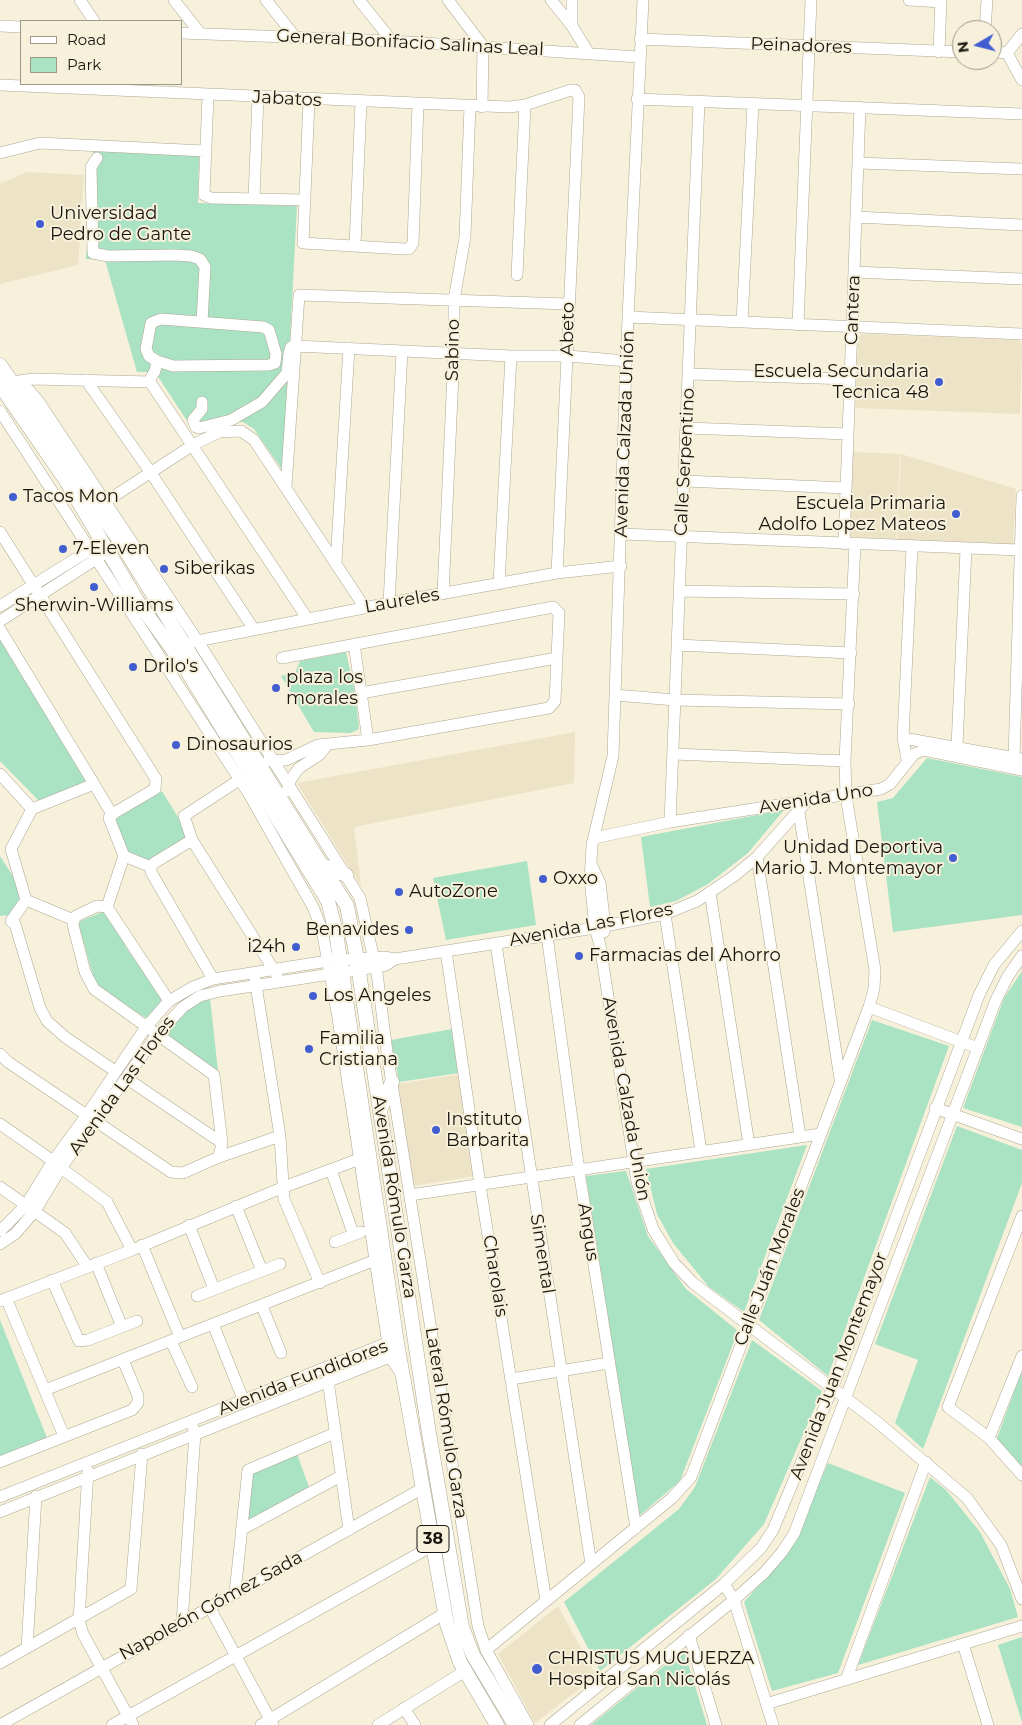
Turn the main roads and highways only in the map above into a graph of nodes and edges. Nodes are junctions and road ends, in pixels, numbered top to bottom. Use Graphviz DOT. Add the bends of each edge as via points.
graph roads {
  1 [pos="0,365"];
  2 [pos="8,384"];
  3 [pos="246,779"];
  4 [pos="272,811"];
  5 [pos="324,866"];
  6 [pos="346,875"];
  7 [pos="344,965"];
  8 [pos="392,1082"];
  9 [pos="381,1109"];
  10 [pos="402,1260"];
  11 [pos="392,1343"];
  12 [pos="428,1427"];
  13 [pos="478,1693"];
  14 [pos="497,1725"];
  15 [pos="506,1725"];
  16 [pos="515,1725"];
  1 -- 2 [label="main road, Avenida Rómulo Garza"];
  2 -- 3 [label="main road, Avenida Rómulo Garza" via="58,468 100,550 183,664"];
  2 -- 5 [label="main road, Avenida Rómulo Garza" via="122,536 191,642 255,758"];
  3 -- 4 [label="main road, Avenida Rómulo Garza"];
  3 -- 4 [label="main road" via="252,800"];
  4 -- 7 [label="main road, Avenida Rómulo Garza" via="328,901"];
  5 -- 6 [label="main road"];
  5 -- 7 [label="main road, Avenida Rómulo Garza" via="346,906"];
  7 -- 9 [label="main road, Avenida Rómulo Garza"];
  7 -- 11 [label="main road, Avenida Rómulo Garza" via="364,1158"];
  8 -- 9 [label="main road"];
  9 -- 10 [label="main road, Avenida Rómulo Garza"];
  10 -- 11 [label="main road" via="406,1321 403,1333"];
  10 -- 12 [label="main road, Avenida Rómulo Garza"];
  11 -- 12 [label="main road" via="406,1349 412,1358"];
  11 -- 13 [label="main road, Avenida Rómulo Garza / 38" via="404,1379 445,1613 453,1644"];
  12 -- 16 [label="main road, Avenida Rómulo Garza / 38" via="464,1633 473,1655"];
  13 -- 14 [label="main road, Avenida Rómulo Garza / 38"];
  13 -- 15 [label="main road" via="490,1702"];
}
